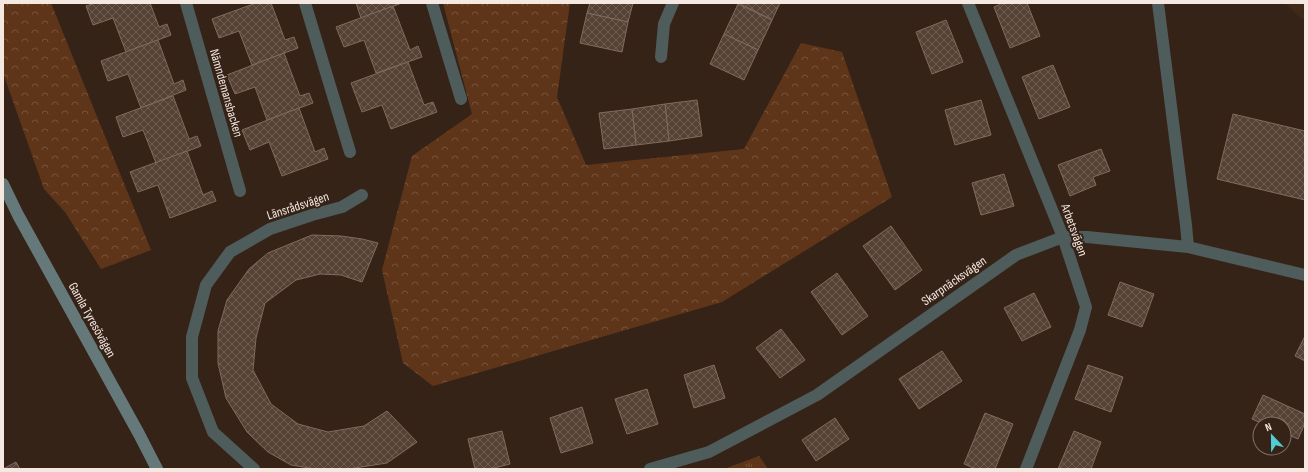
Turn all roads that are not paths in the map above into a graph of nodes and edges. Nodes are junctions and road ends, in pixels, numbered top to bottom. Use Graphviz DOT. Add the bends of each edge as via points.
graph roads {
  1 [pos="186,3"];
  2 [pos="305,3"];
  3 [pos="432,3"];
  4 [pos="673,3"];
  5 [pos="968,3"];
  6 [pos="1158,3"];
  7 [pos="661,57"];
  8 [pos="461,99"];
  9 [pos="350,152"];
  10 [pos="3,184"];
  11 [pos="240,191"];
  12 [pos="362,195"];
  13 [pos="1063,237"];
  14 [pos="1188,247"];
  15 [pos="1305,275"];
  16 [pos="157,469"];
  17 [pos="254,469"];
  18 [pos="650,469"];
  19 [pos="1026,469"];
  1 -- 11 [label="street, Nämndemansbacken"];
  2 -- 9 [label="street"];
  3 -- 8 [label="street"];
  4 -- 7 [label="street" via="664,24"];
  5 -- 13 [label="street, Arbetsvägen"];
  6 -- 14 [label="street"];
  10 -- 16 [label="street, Gamla Tyresövägen" via="18,216"];
  12 -- 17 [label="street, Länsrådsvägen" via="342,207 270,229 230,252 206,285 192,337 192,378 213,432"];
  13 -- 14 [label="street, Skarpnäcksvägen"];
  13 -- 18 [label="street, Skarpnäcksvägen" via="1016,255 817,395 709,452"];
  13 -- 19 [label="street, Arbetsvägen" via="1086,307 1080,330"];
  14 -- 15 [label="street, Skarpnäcksvägen"];
}
